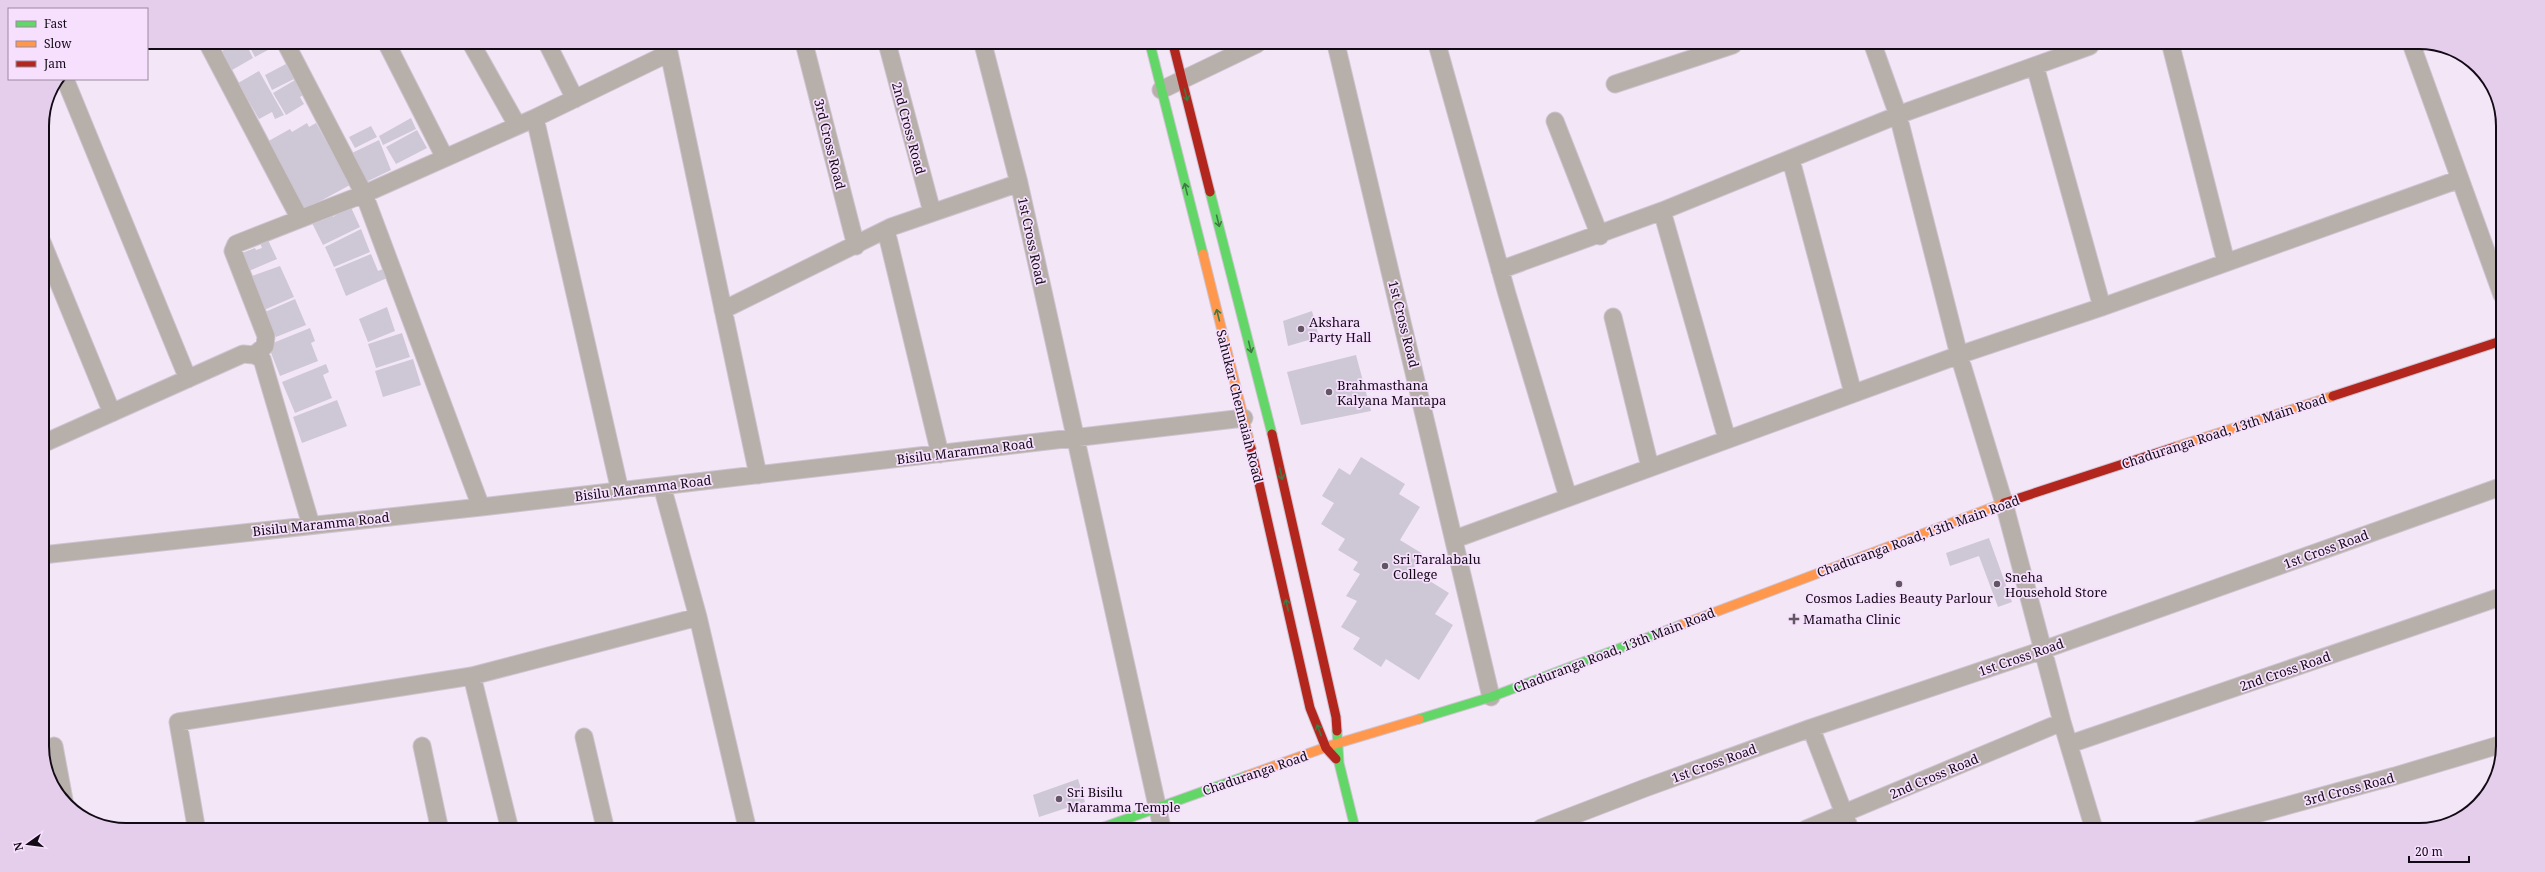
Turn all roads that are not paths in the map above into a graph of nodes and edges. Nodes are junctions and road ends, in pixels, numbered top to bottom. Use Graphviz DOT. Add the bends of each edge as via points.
graph roads {
  1 [pos="211,49"];
  2 [pos="289,49"];
  3 [pos="390,49"];
  4 [pos="473,49"];
  5 [pos="550,49"];
  6 [pos="666,49"];
  7 [pos="668,49"];
  8 [pos="806,49"];
  9 [pos="889,49"];
  10 [pos="984,49"];
  11 [pos="1151,49"];
  12 [pos="1174,49"];
  13 [pos="1246,49"];
  14 [pos="1337,49"];
  15 [pos="1438,49"];
  16 [pos="1721,49"];
  17 [pos="1874,49"];
  18 [pos="2082,49"];
  19 [pos="2171,49"];
  20 [pos="2413,49"];
  21 [pos="2035,66"];
  22 [pos="1182,79"];
  23 [pos="64,80"];
  24 [pos="1615,84"];
  25 [pos="1161,90"];
  26 [pos="575,99"];
  27 [pos="1898,115"];
  28 [pos="535,118"];
  29 [pos="1555,121"];
  30 [pos="517,125"];
  31 [pos="445,158"];
  32 [pos="1791,160"];
  33 [pos="2460,179"];
  34 [pos="1019,182"];
  35 [pos="364,194"];
  36 [pos="1662,211"];
  37 [pos="932,212"];
  38 [pos="300,219"];
  39 [pos="886,230"];
  40 [pos="1600,236"];
  41 [pos="856,246"];
  42 [pos="49,259"];
  43 [pos="2226,262"];
  44 [pos="1500,270"];
  45 [pos="2496,278"];
  46 [pos="2102,307"];
  47 [pos="723,310"];
  48 [pos="1613,317"];
  49 [pos="2496,343"];
  50 [pos="1959,354"];
  51 [pos="254,355"];
  52 [pos="188,379"];
  53 [pos="1853,393"];
  54 [pos="112,413"];
  55 [pos="1244,418"];
  56 [pos="1075,439"];
  57 [pos="1727,439"];
  58 [pos="49,441"];
  59 [pos="940,454"];
  60 [pos="1650,467"];
  61 [pos="758,475"];
  62 [pos="662,486"];
  63 [pos="2496,488"];
  64 [pos="620,491"];
  65 [pos="1568,497"];
  66 [pos="2004,503"];
  67 [pos="481,507"];
  68 [pos="311,524"];
  69 [pos="1455,539"];
  70 [pos="49,554"];
  71 [pos="2496,598"];
  72 [pos="698,617"];
  73 [pos="2043,650"];
  74 [pos="472,676"];
  75 [pos="1491,697"];
  76 [pos="2062,722"];
  77 [pos="1811,728"];
  78 [pos="584,737"];
  79 [pos="1338,744"];
  80 [pos="2070,744"];
  81 [pos="54,746"];
  82 [pos="422,746"];
  83 [pos="2496,746"];
  84 [pos="1326,748"];
  85 [pos="1339,763"];
  86 [pos="62,788"];
  87 [pos="1157,808"];
  88 [pos="1848,821"];
  89 [pos="195,823"];
  90 [pos="438,823"];
  91 [pos="508,823"];
  92 [pos="604,823"];
  93 [pos="746,823"];
  94 [pos="1117,823"];
  95 [pos="1161,823"];
  96 [pos="1354,823"];
  97 [pos="1554,823"];
  98 [pos="1838,823"];
  99 [pos="2092,823"];
  100 [pos="2224,823"];
  1 -- 38 [label="street"];
  2 -- 35 [label="street"];
  3 -- 31 [label="street"];
  4 -- 30 [label="street"];
  5 -- 26 [label="street"];
  6 -- 26 [label="street"];
  7 -- 47 [label="street"];
  8 -- 41 [label="street, 3rd Cross Road"];
  9 -- 37 [label="street, 2nd Cross Road"];
  10 -- 34 [label="street, 1st Cross Road"];
  11 -- 25 [label="street, Sahukar Chennaiah Road"];
  12 -- 22 [label="street, Sahukar Chennaiah Road"];
  13 -- 22 [label="street"];
  14 -- 69 [label="street, 1st Cross Road"];
  15 -- 44 [label="street"];
  16 -- 24 [label="street"];
  17 -- 27 [label="street"];
  18 -- 21 [label="street"];
  19 -- 43 [label="street"];
  20 -- 33 [label="street"];
  21 -- 27 [label="street"];
  21 -- 46 [label="street"];
  22 -- 25 [label="street"];
  22 -- 79 [label="street, Sahukar Chennaiah Road, one-way" via="1268,418 1336,717"];
  23 -- 52 [label="street"];
  55 -- 25 [label="street, Sahukar Chennaiah Road, one-way"];
  26 -- 28 [label="street"];
  27 -- 32 [label="street"];
  27 -- 50 [label="street"];
  28 -- 30 [label="street"];
  28 -- 64 [label="street"];
  29 -- 40 [label="street"];
  30 -- 31 [label="street"];
  31 -- 35 [label="street"];
  32 -- 36 [label="street"];
  32 -- 53 [label="street"];
  33 -- 43 [label="street"];
  33 -- 45 [label="street"];
  34 -- 37 [label="street"];
  34 -- 56 [label="street, 1st Cross Road"];
  35 -- 38 [label="street"];
  35 -- 67 [label="street"];
  36 -- 40 [label="street"];
  36 -- 57 [label="street"];
  37 -- 39 [label="street"];
  38 -- 51 [label="street" via="243,240 236,244 233,251 266,336 265,346"];
  39 -- 41 [label="street"];
  39 -- 59 [label="street"];
  40 -- 44 [label="street"];
  41 -- 47 [label="street"];
  42 -- 54 [label="street"];
  43 -- 46 [label="street"];
  44 -- 65 [label="street"];
  46 -- 50 [label="street"];
  47 -- 61 [label="street"];
  48 -- 60 [label="street"];
  49 -- 66 [label="street, Chaduranga Road, 13th Main Road"];
  50 -- 53 [label="street"];
  50 -- 66 [label="street"];
  51 -- 52 [label="street" via="243,354"];
  51 -- 68 [label="street" via="262,359"];
  52 -- 54 [label="street"];
  53 -- 57 [label="street"];
  54 -- 58 [label="street"];
  55 -- 56 [label="street, Bisilu Maramma Road"];
  84 -- 55 [label="street, Sahukar Chennaiah Road, one-way" via="1310,708"];
  56 -- 59 [label="street, Bisilu Maramma Road"];
  56 -- 87 [label="street, 1st Cross Road"];
  57 -- 60 [label="street"];
  59 -- 61 [label="street, Bisilu Maramma Road"];
  60 -- 65 [label="street"];
  61 -- 62 [label="street, Bisilu Maramma Road"];
  62 -- 64 [label="street, Bisilu Maramma Road"];
  62 -- 72 [label="street"];
  63 -- 73 [label="street, 1st Cross Road"];
  64 -- 67 [label="street, Bisilu Maramma Road"];
  65 -- 69 [label="street"];
  66 -- 73 [label="street"];
  66 -- 75 [label="street, Chaduranga Road, 13th Main Road"];
  67 -- 68 [label="street, Bisilu Maramma Road"];
  68 -- 70 [label="street, Bisilu Maramma Road"];
  69 -- 75 [label="street, 1st Cross Road"];
  71 -- 80 [label="street, 2nd Cross Road"];
  72 -- 74 [label="street"];
  72 -- 93 [label="street"];
  73 -- 76 [label="street"];
  73 -- 77 [label="street, 1st Cross Road"];
  74 -- 89 [label="street" via="178,722"];
  74 -- 91 [label="street"];
  75 -- 79 [label="street, Chaduranga Road, 13th Main Road"];
  76 -- 80 [label="street"];
  76 -- 88 [label="street, 2nd Cross Road"];
  77 -- 88 [label="street"];
  77 -- 97 [label="street, 1st Cross Road"];
  78 -- 92 [label="street"];
  79 -- 84 [label="street, Chaduranga Road"];
  79 -- 85 [label="street, Sahukar Chennaiah Road"];
  80 -- 99 [label="street"];
  81 -- 86 [label="street"];
  82 -- 90 [label="street"];
  83 -- 100 [label="street, 3rd Cross Road"];
  84 -- 85 [label="street, Sahukar Chennaiah Road"];
  84 -- 87 [label="street, Chaduranga Road"];
  85 -- 96 [label="street, Sahukar Chennaiah Road"];
  87 -- 94 [label="street, Chaduranga Road"];
  87 -- 95 [label="street, 1st Cross Road"];
  88 -- 98 [label="street, 2nd Cross Road"];
}
